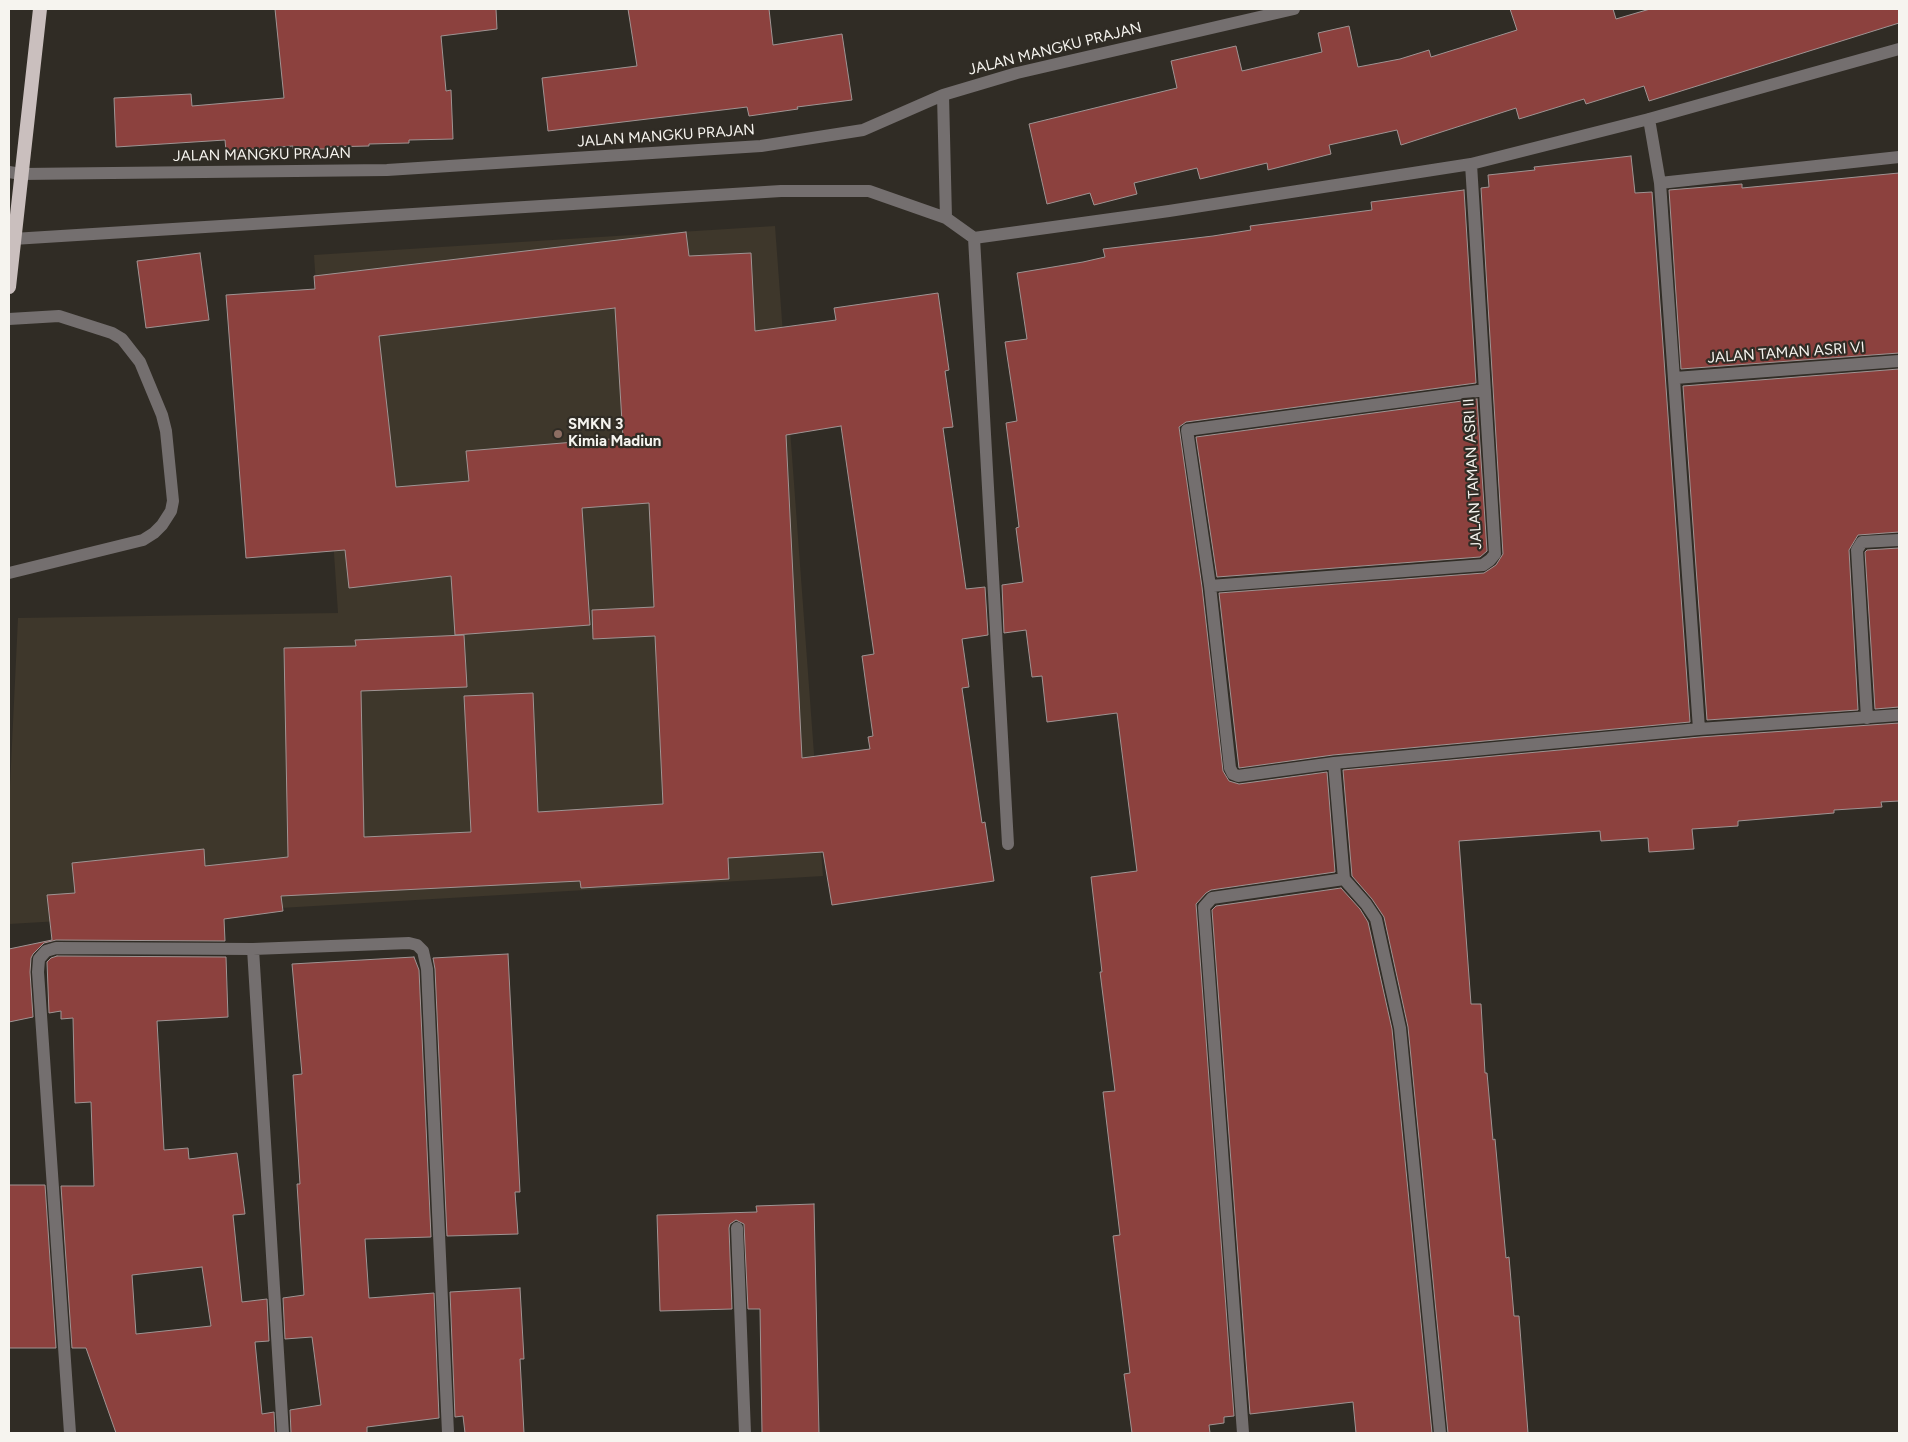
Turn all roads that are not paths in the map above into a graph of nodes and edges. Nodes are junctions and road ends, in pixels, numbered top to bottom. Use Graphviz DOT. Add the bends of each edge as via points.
graph roads {
  1 [pos="40,9"];
  2 [pos="1294,9"];
  3 [pos="1899,49"];
  4 [pos="943,95"];
  5 [pos="1649,119"];
  6 [pos="1899,157"];
  7 [pos="1471,164"];
  8 [pos="15,173"];
  9 [pos="1660,183"];
  10 [pos="946,218"];
  11 [pos="974,238"];
  12 [pos="13,239"];
  13 [pos="9,287"];
  14 [pos="9,319"];
  15 [pos="1899,361"];
  16 [pos="1675,378"];
  17 [pos="1485,390"];
  18 [pos="1899,540"];
  19 [pos="9,573"];
  20 [pos="1210,586"];
  21 [pos="1899,715"];
  22 [pos="1867,718"];
  23 [pos="1699,729"];
  24 [pos="1334,763"];
  25 [pos="1008,844"];
  26 [pos="1344,879"];
  27 [pos="253,949"];
  28 [pos="737,1228"];
  29 [pos="70,1433"];
  30 [pos="283,1433"];
  31 [pos="448,1433"];
  32 [pos="745,1433"];
  33 [pos="1243,1433"];
  34 [pos="1440,1433"];
  1 -- 8 [label="highway"];
  2 -- 4 [label="street, JALAN MANGKU PRAJAN" via="1017,74"];
  3 -- 5 [label="street"];
  4 -- 8 [label="street, JALAN MANGKU PRAJAN" via="863,130 761,146 387,170"];
  4 -- 10 [label="street"];
  5 -- 7 [label="street"];
  5 -- 9 [label="street"];
  6 -- 9 [label="street"];
  7 -- 11 [label="street"];
  7 -- 17 [label="street, JALAN TAMAN ASRI II"];
  8 -- 12 [label="highway"];
  9 -- 16 [label="street"];
  10 -- 11 [label="street"];
  10 -- 12 [label="street" via="869,191 781,191"];
  11 -- 25 [label="street"];
  12 -- 13 [label="highway"];
  14 -- 19 [label="street" via="59,316 122,339 140,362 162,415 173,501 171,512 162,525 143,540"];
  15 -- 16 [label="street, JALAN TAMAN ASRI VI"];
  16 -- 23 [label="street"];
  17 -- 20 [label="street, JALAN TAMAN ASRI II" via="1495,554 1483,565"];
  17 -- 20 [label="street" via="1187,430"];
  18 -- 22 [label="street" via="1862,542 1857,550"];
  20 -- 24 [label="street" via="1233,774 1238,776"];
  21 -- 22 [label="street"];
  22 -- 23 [label="street"];
  23 -- 24 [label="street"];
  24 -- 26 [label="street"];
  26 -- 33 [label="street" via="1212,898 1204,907"];
  26 -- 34 [label="street" via="1376,919 1400,1028"];
  27 -- 29 [label="street" via="56,948 46,951 39,959"];
  27 -- 30 [label="street"];
  27 -- 31 [label="street" via="408,943 423,951 427,969"];
  28 -- 32 [label="street"];
}
